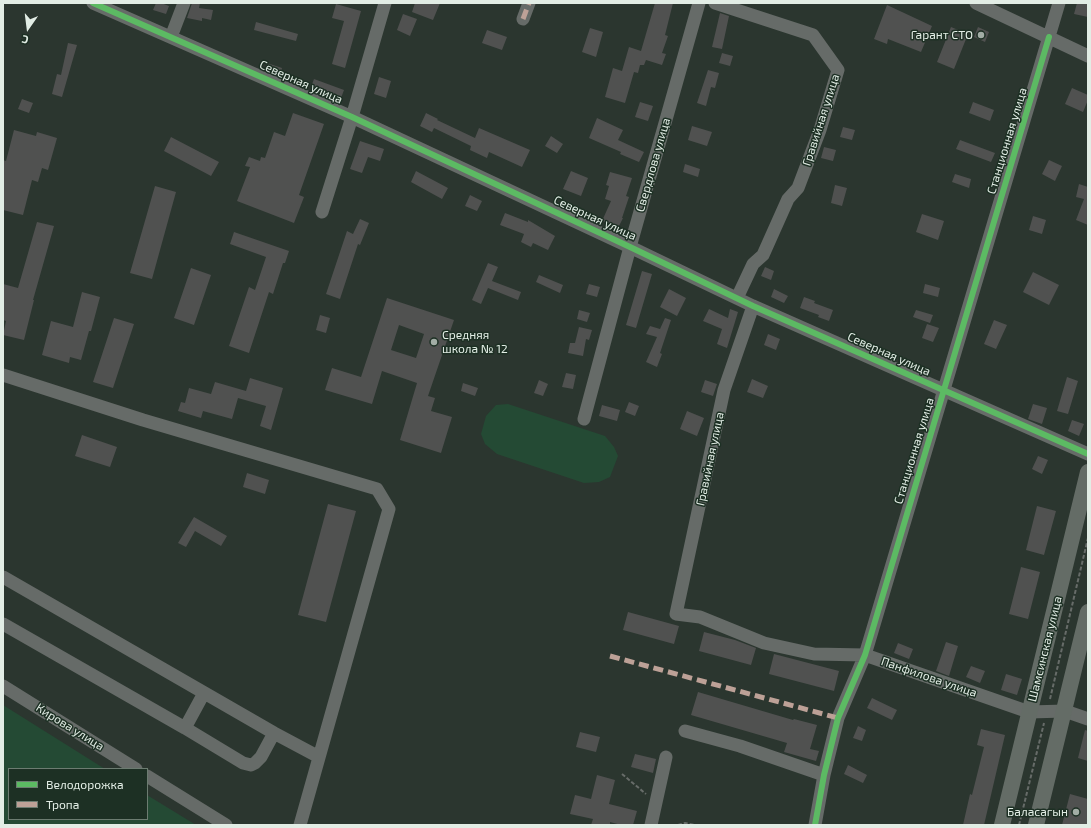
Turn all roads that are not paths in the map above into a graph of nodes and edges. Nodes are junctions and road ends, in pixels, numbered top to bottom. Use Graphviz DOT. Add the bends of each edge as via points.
graph roads {
  1 [pos="93,3"];
  2 [pos="184,3"];
  3 [pos="384,3"];
  4 [pos="529,3"];
  5 [pos="699,3"];
  6 [pos="715,3"];
  7 [pos="976,3"];
  8 [pos="1059,3"];
  9 [pos="523,19"];
  10 [pos="171,37"];
  11 [pos="1049,38"];
  12 [pos="1088,56"];
  13 [pos="352,117"];
  14 [pos="322,212"];
  15 [pos="630,247"];
  16 [pos="737,298"];
  17 [pos="753,306"];
  18 [pos="3,375"];
  19 [pos="944,390"];
  20 [pos="584,419"];
  21 [pos="1088,454"];
  22 [pos="1088,472"];
  23 [pos="3,577"];
  24 [pos="1088,612"];
  25 [pos="676,614"];
  26 [pos="3,624"];
  27 [pos="865,655"];
  28 [pos="3,686"];
  29 [pos="204,692"];
  30 [pos="1064,711"];
  31 [pos="1029,712"];
  32 [pos="1088,719"];
  33 [pos="184,728"];
  34 [pos="685,731"];
  35 [pos="274,733"];
  36 [pos="319,757"];
  37 [pos="666,757"];
  38 [pos="134,768"];
  39 [pos="824,775"];
  40 [pos="148,777"];
  41 [pos="226,825"];
  42 [pos="300,825"];
  43 [pos="651,825"];
  44 [pos="815,825"];
  45 [pos="1002,825"];
  46 [pos="1036,825"];
  1 -- 10 [label="street, Северная улица"];
  2 -- 10 [label="street"];
  3 -- 13 [label="street"];
  4 -- 9 [label="street"];
  5 -- 15 [label="street, Свердлова улица"];
  6 -- 16 [label="street, Гравийная улица" via="813,35 838,70 820,130 798,188 788,199 763,255 753,264"];
  7 -- 11 [label="street"];
  8 -- 11 [label="street, Станционная улица"];
  10 -- 13 [label="street, Северная улица"];
  11 -- 12 [label="street"];
  11 -- 19 [label="street, Станционная улица"];
  13 -- 14 [label="street"];
  13 -- 15 [label="street, Северная улица"];
  15 -- 16 [label="street, Северная улица"];
  15 -- 20 [label="street, Свердлова улица"];
  16 -- 17 [label="street, Северная улица"];
  17 -- 19 [label="street, Северная улица"];
  17 -- 25 [label="street, Гравийная улица" via="724,390"];
  18 -- 36 [label="street" via="143,420 377,488 389,509"];
  19 -- 21 [label="street, Северная улица"];
  19 -- 27 [label="street, Станционная улица"];
  22 -- 31 [label="main road, Шамсинская улица"];
  23 -- 29 [label="street"];
  24 -- 30 [label="main road"];
  25 -- 27 [label="street, Панфилова улица" via="700,617 764,643 814,654"];
  26 -- 33 [label="street"];
  27 -- 31 [label="street, Панфилова улица"];
  27 -- 39 [label="street, Станционная улица" via="838,718"];
  28 -- 38 [label="street, Кирова улица"];
  29 -- 33 [label="street"];
  29 -- 35 [label="street"];
  30 -- 31 [label="street, Панфилова улица"];
  30 -- 32 [label="street, Панфилова улица"];
  30 -- 46 [label="main road"];
  31 -- 45 [label="main road, Шамсинская улица"];
  33 -- 35 [label="street" via="247,765 255,763 261,756"];
  34 -- 39 [label="street" via="740,746"];
  35 -- 36 [label="street"];
  36 -- 42 [label="street"];
  37 -- 43 [label="street"];
  39 -- 44 [label="street, Станционная улица"];
  40 -- 41 [label="street"];
}
